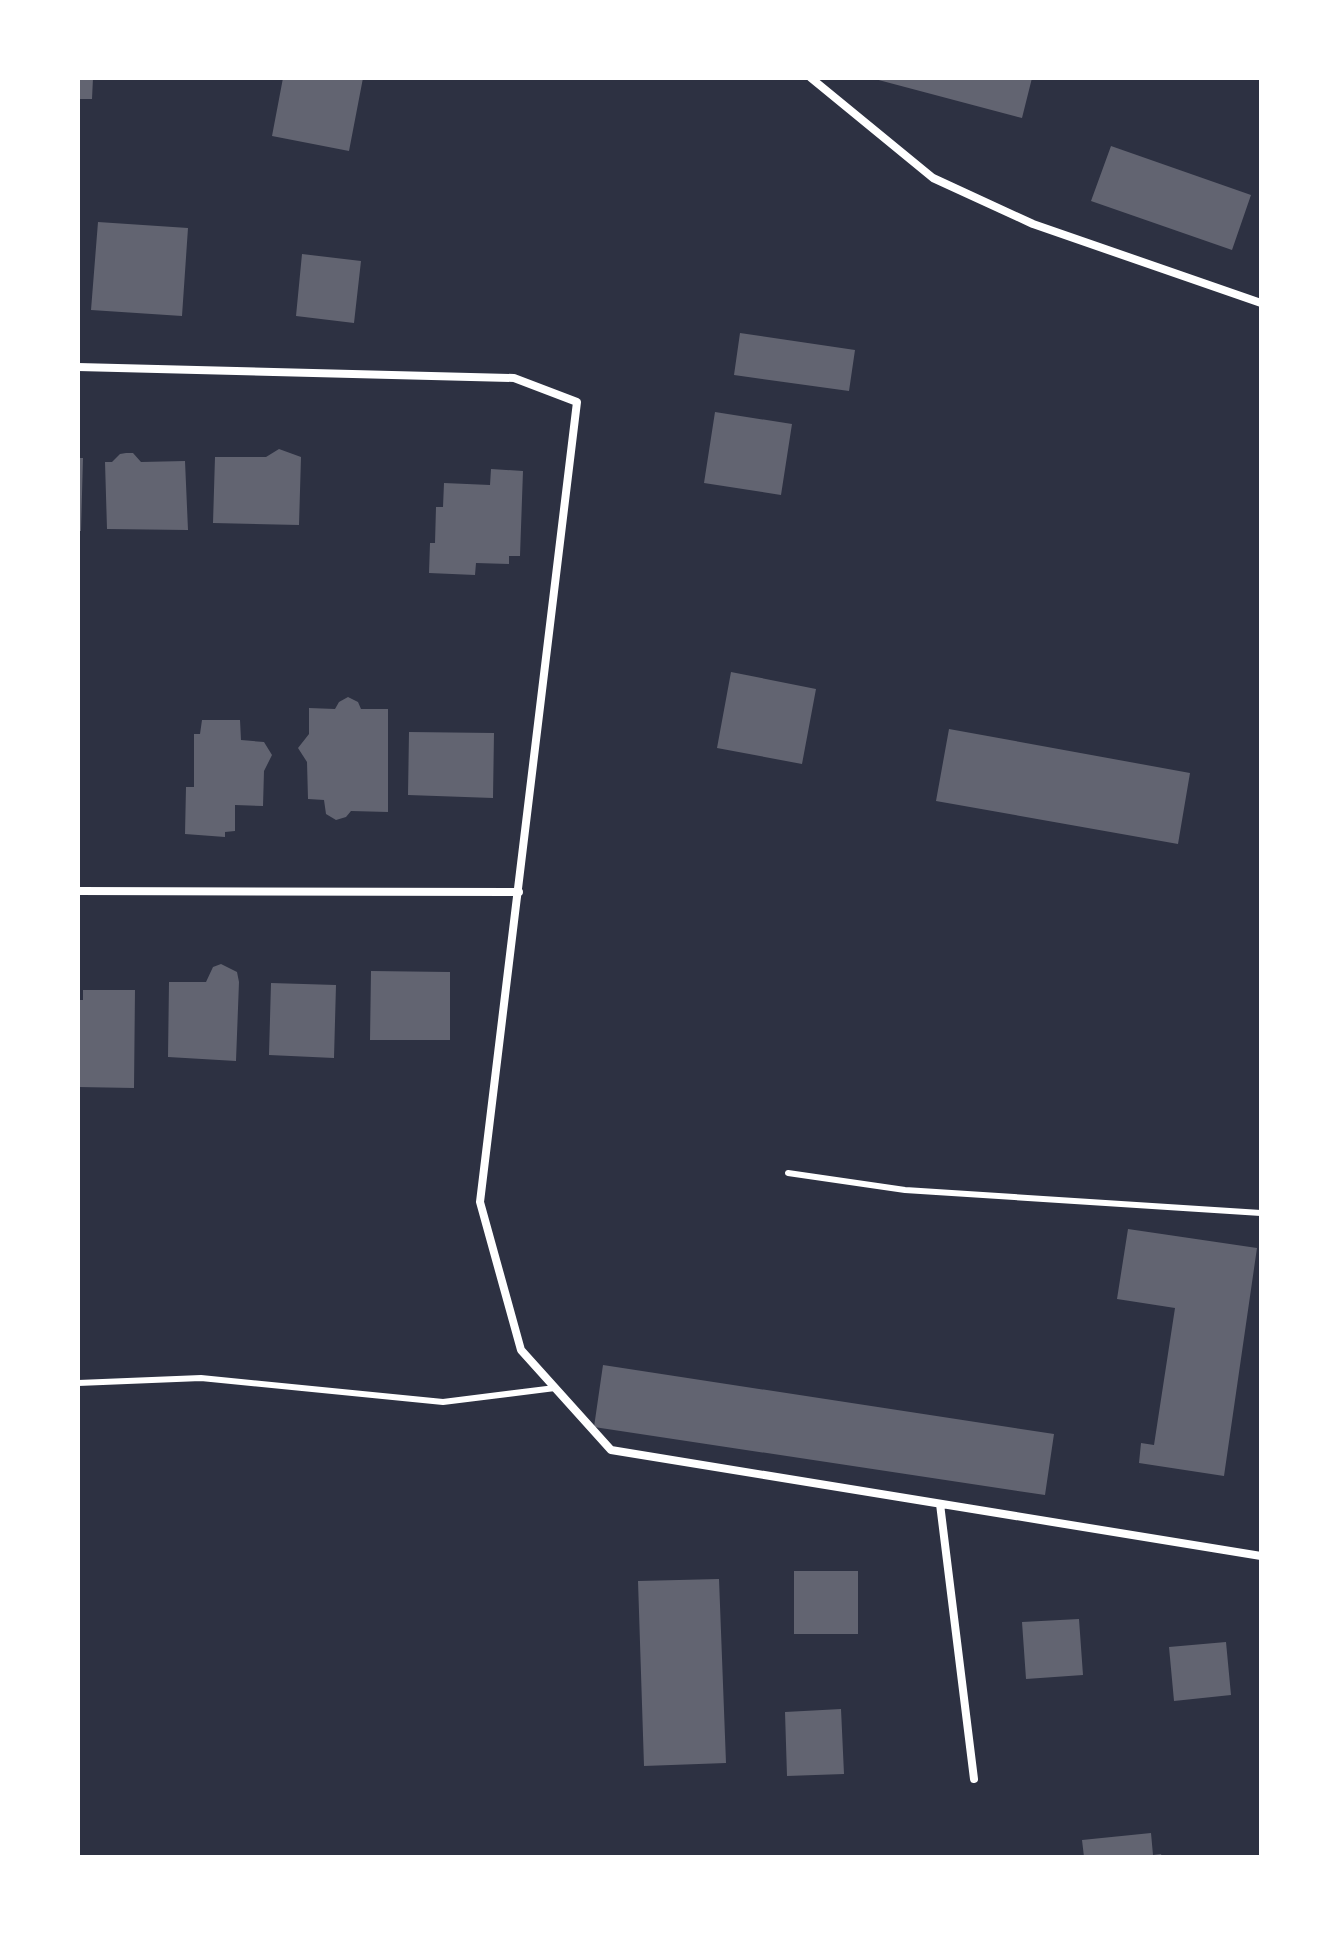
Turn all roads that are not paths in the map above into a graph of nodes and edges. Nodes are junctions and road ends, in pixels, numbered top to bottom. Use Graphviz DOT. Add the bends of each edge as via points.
graph roads {
  1 [pos="811,78"];
  2 [pos="1261,303"];
  3 [pos="78,367"];
  4 [pos="78,891"];
  5 [pos="519,892"];
  6 [pos="788,1173"];
  7 [pos="1261,1213"];
  8 [pos="78,1383"];
  9 [pos="555,1388"];
  10 [pos="940,1504"];
  11 [pos="1261,1556"];
  12 [pos="974,1779"];
  1 -- 2 [label="street" via="933,178 1033,224"];
  3 -- 5 [label="street" via="514,378 577,402"];
  4 -- 5 [label="street"];
  5 -- 9 [label="street" via="480,1202 521,1350"];
  6 -- 7 [label="lane" via="905,1190"];
  8 -- 9 [label="lane" via="201,1378 443,1402"];
  9 -- 10 [label="street" via="611,1450"];
  10 -- 11 [label="street"];
  10 -- 12 [label="street"];
}
